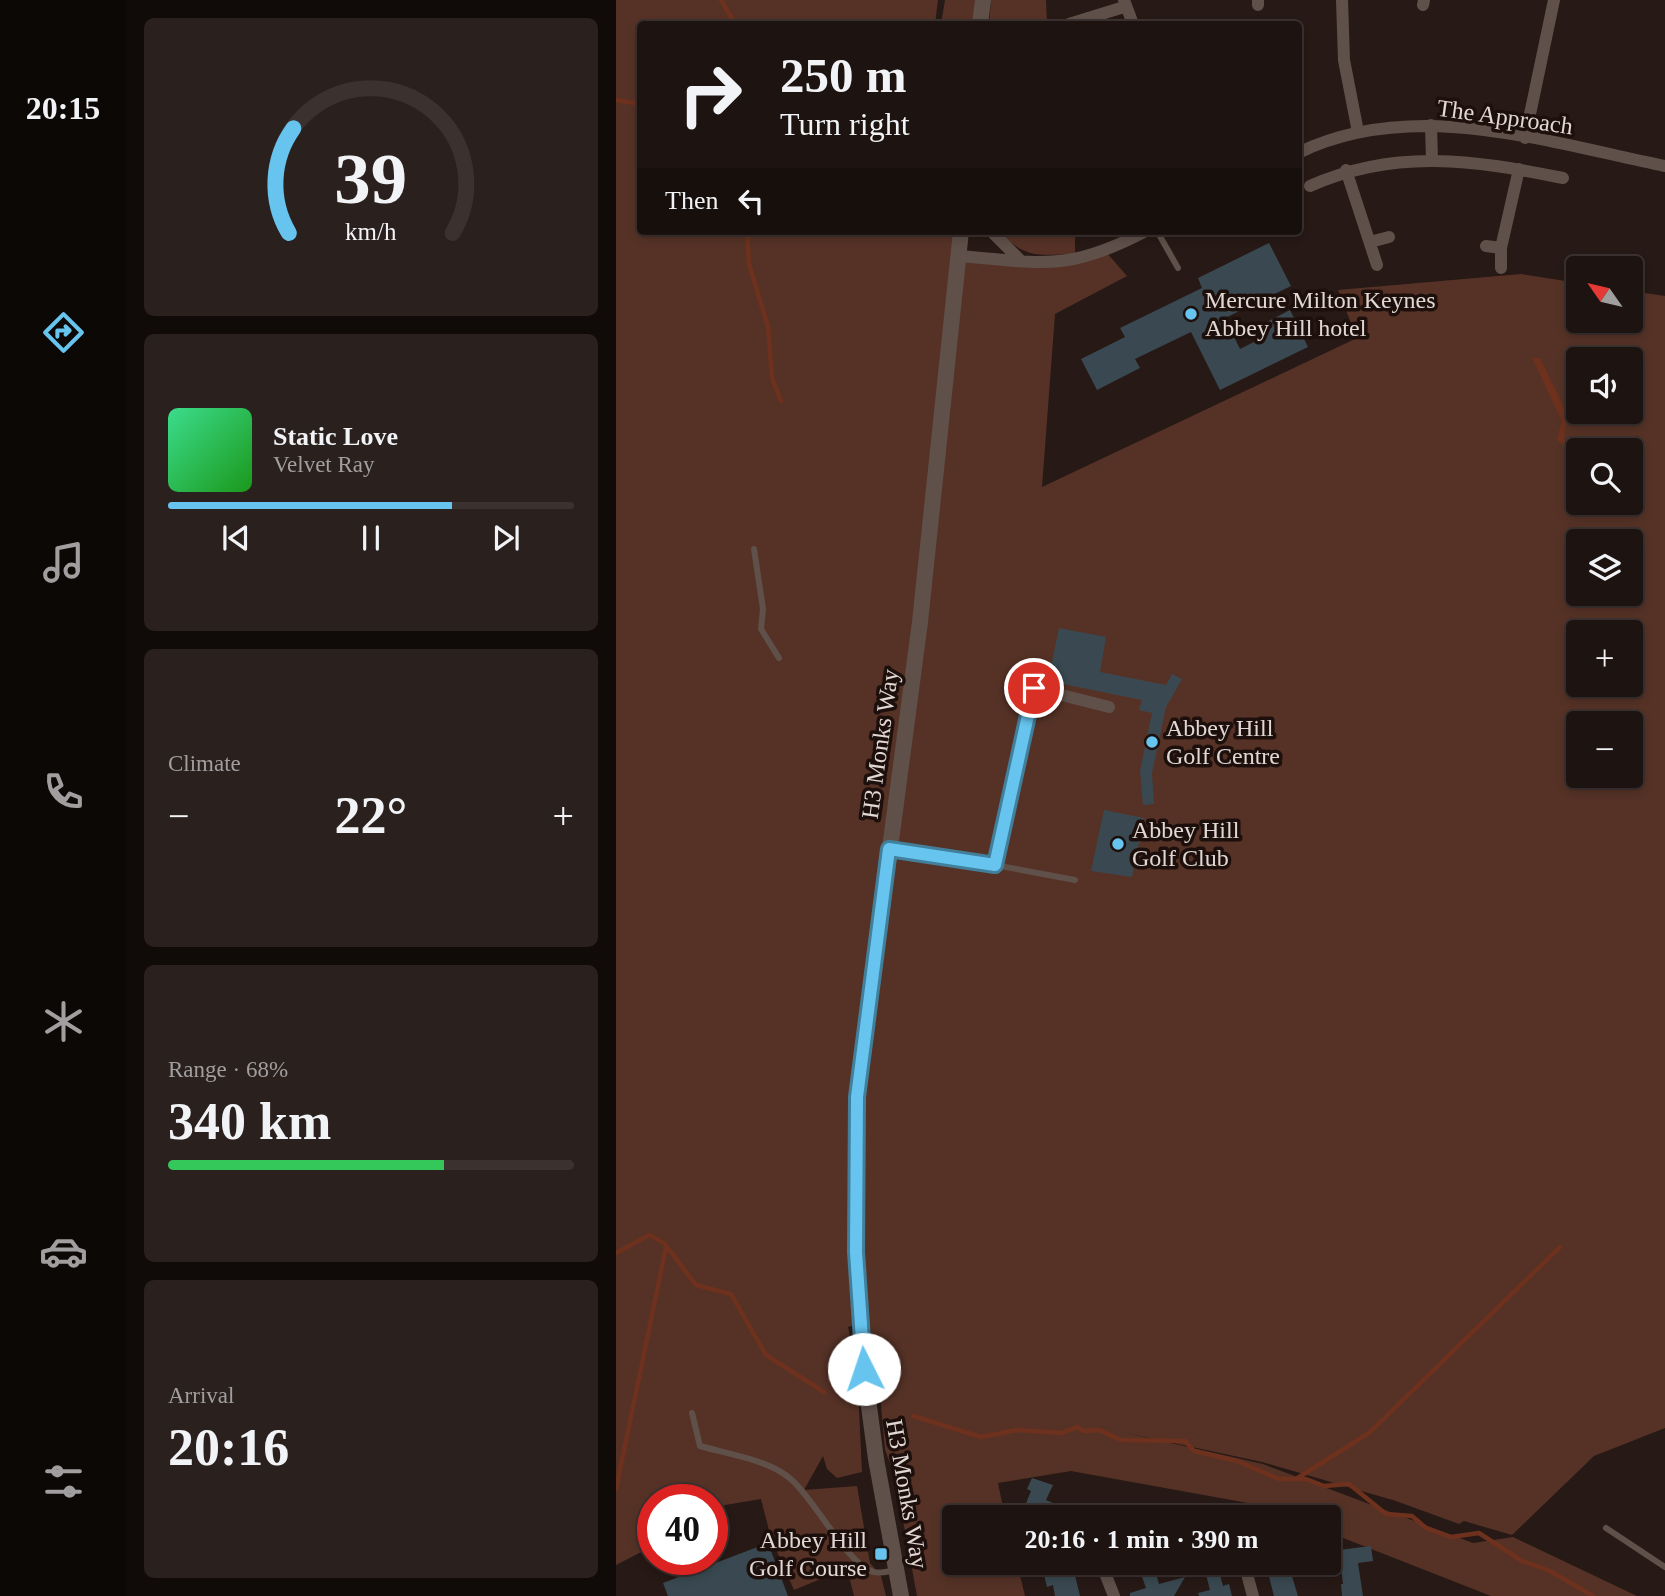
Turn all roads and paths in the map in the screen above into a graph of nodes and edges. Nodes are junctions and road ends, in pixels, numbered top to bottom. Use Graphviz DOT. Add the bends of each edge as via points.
graph roads {
  1 [pos="983,0"];
  2 [pos="1342,0"];
  3 [pos="1551,0"];
  4 [pos="1124,3"];
  5 [pos="980,21"];
  6 [pos="1077,21"];
  7 [pos="1132,21"];
  8 [pos="1430,125"];
  9 [pos="1358,132"];
  10 [pos="1525,138"];
  11 [pos="1302,152"];
  12 [pos="1432,161"];
  13 [pos="1665,166"];
  14 [pos="1519,169"];
  15 [pos="1346,170"];
  16 [pos="1563,178"];
  17 [pos="1310,186"];
  18 [pos="961,235"];
  19 [pos="995,235"];
  20 [pos="1138,235"];
  21 [pos="1159,235"];
  22 [pos="1389,237"];
  23 [pos="1370,242"];
  24 [pos="1486,246"];
  25 [pos="1501,248"];
  26 [pos="959,256"];
  27 [pos="1021,261"];
  28 [pos="1377,265"];
  29 [pos="1178,268"];
  30 [pos="1501,268"];
  31 [pos="754,549"];
  32 [pos="779,658"];
  33 [pos="1109,707"];
  34 [pos="889,849"];
  35 [pos="995,865"];
  36 [pos="1076,880"];
  37 [pos="692,1413"];
  38 [pos="1606,1528"];
  39 [pos="1665,1567"];
  40 [pos="897,1570"];
  41 [pos="1106,1575"];
  42 [pos="1247,1575"];
  43 [pos="901,1596"];
  44 [pos="1114,1596"];
  45 [pos="1253,1596"];
  1 -- 5 [label="street"];
  2 -- 9 [label="street" via="1344,60"];
  3 -- 10 [label="street"];
  4 -- 6 [label="street"];
  4 -- 7 [label="street"];
  8 -- 9 [label="street, The Approach"];
  8 -- 10 [label="street, The Approach"];
  8 -- 12 [label="street"];
  9 -- 11 [label="street, The Approach"];
  10 -- 13 [label="street, The Approach"];
  12 -- 14 [label="street"];
  12 -- 15 [label="street"];
  14 -- 16 [label="street"];
  14 -- 25 [label="street"];
  15 -- 17 [label="street"];
  15 -- 23 [label="street"];
  18 -- 26 [label="street, H3 Monks Way"];
  19 -- 27 [label="street"];
  20 -- 27 [label="street" via="1106,252 1072,262"];
  21 -- 29 [label="lane"];
  22 -- 23 [label="street"];
  23 -- 28 [label="street"];
  24 -- 25 [label="street"];
  25 -- 30 [label="street"];
  26 -- 27 [label="street"];
  26 -- 34 [label="street, H3 Monks Way" via="920,622"];
  31 -- 32 [label="lane" via="763,609 761,629"];
  33 -- 35 [label="street" via="1034,688"];
  34 -- 35 [label="street"];
  34 -- 40 [label="street, H3 Monks Way" via="857,1097 856,1252 864,1369"];
  35 -- 36 [label="lane"];
  37 -- 40 [label="lane" via="700,1446 771,1466 804,1490 859,1566 875,1573"];
  38 -- 39 [label="lane"];
  40 -- 43 [label="street, H3 Monks Way"];
  41 -- 44 [label="street"];
  42 -- 45 [label="street"];
}
